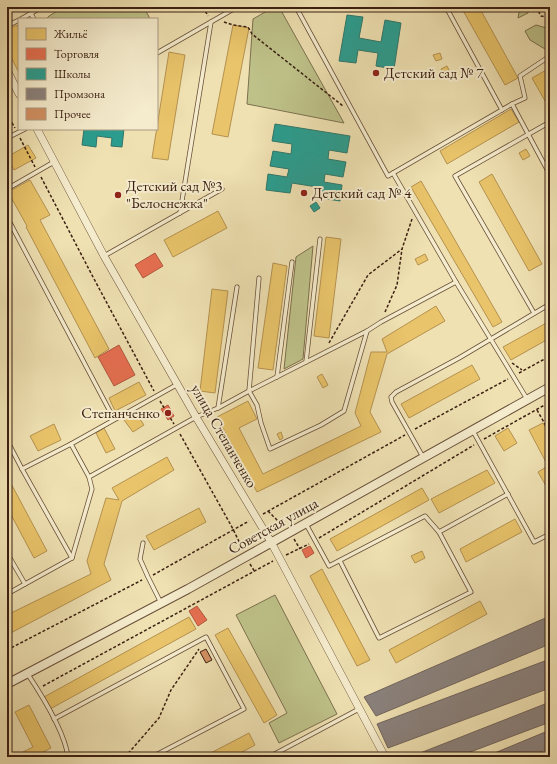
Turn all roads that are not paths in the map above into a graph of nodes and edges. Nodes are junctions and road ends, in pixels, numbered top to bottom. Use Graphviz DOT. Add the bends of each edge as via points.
graph roads {
  1 [pos="42,7"];
  2 [pos="237,7"];
  3 [pos="296,7"];
  4 [pos="446,7"];
  5 [pos="31,14"];
  6 [pos="22,18"];
  7 [pos="33,18"];
  8 [pos="18,20"];
  9 [pos="211,22"];
  10 [pos="7,26"];
  11 [pos="158,52"];
  12 [pos="550,56"];
  13 [pos="7,70"];
  14 [pos="18,92"];
  15 [pos="512,104"];
  16 [pos="502,110"];
  17 [pos="550,122"];
  18 [pos="23,130"];
  19 [pos="38,130"];
  20 [pos="528,134"];
  21 [pos="7,138"];
  22 [pos="54,162"];
  23 [pos="393,173"];
  24 [pos="550,175"];
  25 [pos="7,189"];
  26 [pos="222,189"];
  27 [pos="180,213"];
  28 [pos="7,217"];
  29 [pos="320,239"];
  30 [pos="104,256"];
  31 [pos="292,262"];
  32 [pos="258,278"];
  33 [pos="456,282"];
  34 [pos="237,287"];
  35 [pos="550,304"];
  36 [pos="534,313"];
  37 [pos="367,331"];
  38 [pos="492,338"];
  39 [pos="306,362"];
  40 [pos="277,377"];
  41 [pos="178,384"];
  42 [pos="550,387"];
  43 [pos="249,391"];
  44 [pos="527,399"];
  45 [pos="218,408"];
  46 [pos="196,417"];
  47 [pos="114,419"];
  48 [pos="473,430"];
  49 [pos="71,444"];
  50 [pos="7,445"];
  51 [pos="423,458"];
  52 [pos="22,469"];
  53 [pos="89,477"];
  54 [pos="508,494"];
  55 [pos="306,524"];
  56 [pos="439,532"];
  57 [pos="550,534"];
  58 [pos="271,542"];
  59 [pos="143,543"];
  60 [pos="7,553"];
  61 [pos="72,558"];
  62 [pos="340,561"];
  63 [pos="25,584"];
  64 [pos="7,594"];
  65 [pos="161,603"];
  66 [pos="27,674"];
  67 [pos="7,684"];
  68 [pos="359,709"];
  69 [pos="54,719"];
  70 [pos="68,757"];
  71 [pos="152,757"];
  72 [pos="269,757"];
  73 [pos="385,757"];
  1 -- 5 [label="lane"];
  2 -- 9 [label="lane"];
  3 -- 23 [label="lane" via="388,176"];
  4 -- 16 [label="lane"];
  5 -- 6 [label="lane"];
  5 -- 7 [label="lane"];
  8 -- 10 [label="lane"];
  9 -- 11 [label="lane"];
  9 -- 27 [label="lane"];
  12 -- 15 [label="lane" via="520,76 525,98"];
  13 -- 14 [label="street"];
  15 -- 16 [label="lane"];
  15 -- 20 [label="lane"];
  16 -- 23 [label="lane"];
  17 -- 20 [label="lane"];
  18 -- 21 [label="lane"];
  19 -- 22 [label="street, улица Степанченко"];
  20 -- 24 [label="lane"];
  20 -- 36 [label="lane" via="455,176"];
  22 -- 25 [label="lane"];
  22 -- 30 [label="street, улица Степанченко"];
  23 -- 33 [label="lane"];
  26 -- 27 [label="lane"];
  27 -- 30 [label="lane"];
  28 -- 47 [label="lane"];
  29 -- 39 [label="lane"];
  30 -- 41 [label="street, улица Степанченко"];
  31 -- 40 [label="lane"];
  32 -- 43 [label="lane"];
  33 -- 37 [label="lane"];
  33 -- 38 [label="lane"];
  34 -- 45 [label="lane"];
  35 -- 36 [label="lane"];
  36 -- 38 [label="lane"];
  37 -- 39 [label="lane"];
  37 -- 43 [label="lane" via="344,411 321,425 270,449 257,404"];
  38 -- 44 [label="lane"];
  38 -- 51 [label="lane" via="391,397"];
  39 -- 40 [label="lane"];
  40 -- 43 [label="lane"];
  41 -- 46 [label="street, улица Степанченко"];
  41 -- 47 [label="lane"];
  42 -- 44 [label="street, Советская улица"];
  43 -- 45 [label="lane"];
  44 -- 48 [label="street, Советская улица"];
  45 -- 46 [label="lane"];
  46 -- 53 [label="lane"];
  46 -- 58 [label="street, улица Степанченко"];
  47 -- 49 [label="lane"];
  48 -- 51 [label="street, Советская улица"];
  48 -- 54 [label="lane"];
  49 -- 52 [label="lane"];
  49 -- 53 [label="lane"];
  50 -- 52 [label="lane" via="9,444"];
  51 -- 55 [label="street, Советская улица"];
  52 -- 61 [label="lane"];
  53 -- 61 [label="lane" via="92,489"];
  54 -- 56 [label="lane"];
  54 -- 57 [label="lane" via="534,542"];
  55 -- 58 [label="street, Советская улица"];
  55 -- 62 [label="lane" via="329,566"];
  56 -- 62 [label="lane" via="425,516"];
  56 -- 62 [label="lane" via="471,592 379,638"];
  58 -- 65 [label="street, Советская улица"];
  58 -- 68 [label="street, улица Степанченко"];
  59 -- 65 [label="lane" via="140,559"];
  60 -- 63 [label="lane"];
  61 -- 63 [label="lane"];
  63 -- 64 [label="lane"];
  65 -- 66 [label="street, Советская улица"];
  66 -- 67 [label="street, Советская улица"];
  66 -- 69 [label="lane"];
  68 -- 72 [label="lane"];
  68 -- 73 [label="street, улица Степанченко"];
  69 -- 70 [label="lane"];
  69 -- 71 [label="lane" via="206,637 244,709"];
}
